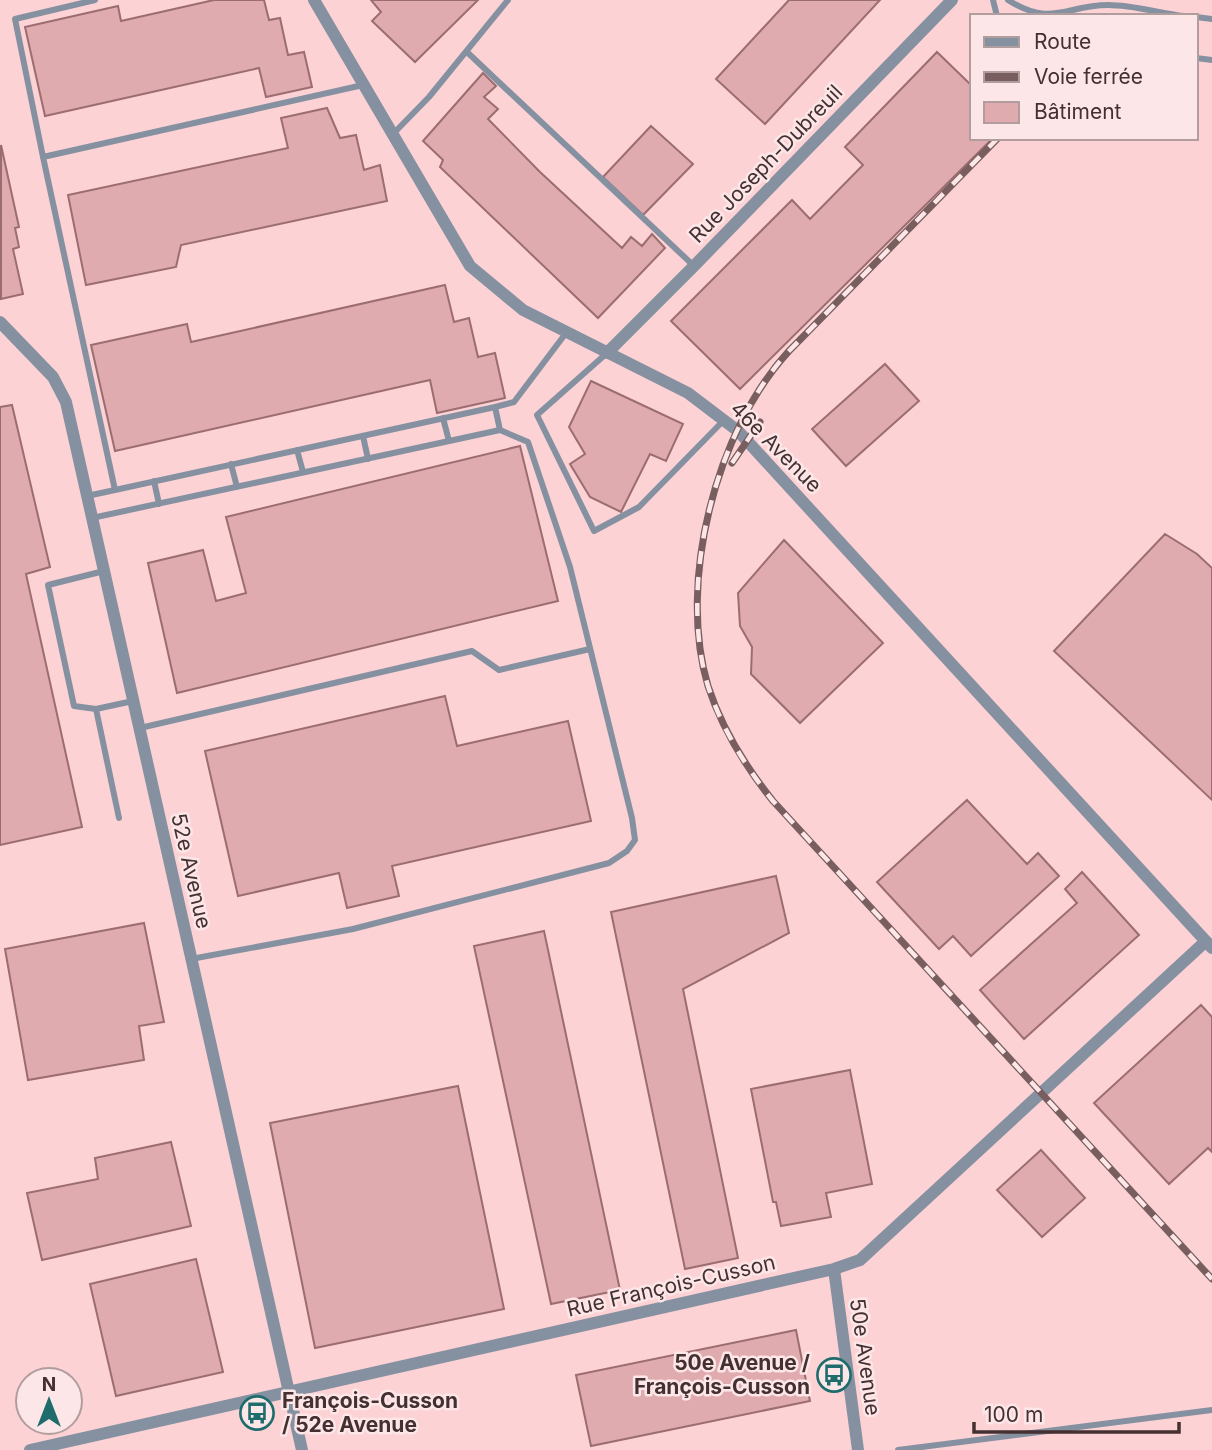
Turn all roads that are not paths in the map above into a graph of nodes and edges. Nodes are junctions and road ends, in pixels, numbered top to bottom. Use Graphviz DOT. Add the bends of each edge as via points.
graph roads {
  1 [pos="94,0"];
  2 [pos="314,0"];
  3 [pos="508,0"];
  4 [pos="952,0"];
  5 [pos="1008,0"];
  6 [pos="1048,14"];
  7 [pos="1058,14"];
  8 [pos="1170,14"];
  9 [pos="467,52"];
  10 [pos="364,85"];
  11 [pos="393,135"];
  12 [pos="43,157"];
  13 [pos="694,266"];
  14 [pos="0,322"];
  15 [pos="566,333"];
  16 [pos="607,353"];
  17 [pos="495,407"];
  18 [pos="443,418"];
  19 [pos="724,421"];
  20 [pos="500,430"];
  21 [pos="363,436"];
  22 [pos="449,441"];
  23 [pos="297,450"];
  24 [pos="368,458"];
  25 [pos="231,464"];
  26 [pos="303,472"];
  27 [pos="154,481"];
  28 [pos="237,487"];
  29 [pos="115,490"];
  30 [pos="87,496"];
  31 [pos="159,504"];
  32 [pos="92,519"];
  33 [pos="104,571"];
  34 [pos="590,649"];
  35 [pos="133,701"];
  36 [pos="96,709"];
  37 [pos="139,728"];
  38 [pos="119,818"];
  39 [pos="1209,944"];
  40 [pos="191,959"];
  41 [pos="834,1269"];
  42 [pos="289,1391"];
  43 [pos="1212,1410"];
  44 [pos="30,1450"];
  45 [pos="302,1450"];
  46 [pos="858,1450"];
  47 [pos="898,1450"];
  1 -- 12 [label="lane" via="15,19"];
  2 -- 10 [label="street, 46e Avenue"];
  3 -- 9 [label="lane"];
  4 -- 13 [label="street, Rue Joseph-Dubreuil"];
  5 -- 6 [label="lane"];
  7 -- 8 [label="lane" via="1108,5"];
  9 -- 11 [label="lane"];
  9 -- 13 [label="lane"];
  10 -- 11 [label="street, 46e Avenue"];
  10 -- 12 [label="lane"];
  11 -- 15 [label="street, 46e Avenue" via="470,266 523,310"];
  12 -- 29 [label="lane"];
  13 -- 16 [label="street, Rue Joseph-Dubreuil"];
  14 -- 30 [label="street, 52e Avenue" via="53,377 65,402"];
  15 -- 16 [label="street, 46e Avenue"];
  15 -- 17 [label="lane" via="514,402"];
  16 -- 19 [label="street, 46e Avenue" via="688,393"];
  16 -- 19 [label="lane" via="537,415 594,531 639,507"];
  17 -- 18 [label="lane"];
  17 -- 20 [label="lane"];
  18 -- 21 [label="lane"];
  18 -- 22 [label="lane"];
  19 -- 39 [label="street, 46e Avenue" via="747,440"];
  20 -- 22 [label="lane"];
  20 -- 34 [label="lane" via="528,442 570,567"];
  21 -- 23 [label="lane"];
  21 -- 24 [label="lane"];
  22 -- 24 [label="lane"];
  23 -- 25 [label="lane"];
  23 -- 26 [label="lane"];
  24 -- 26 [label="lane"];
  25 -- 27 [label="lane"];
  25 -- 28 [label="lane"];
  26 -- 28 [label="lane"];
  27 -- 29 [label="lane"];
  27 -- 31 [label="lane"];
  28 -- 31 [label="lane"];
  29 -- 30 [label="lane"];
  30 -- 32 [label="street, 52e Avenue"];
  31 -- 32 [label="lane"];
  32 -- 33 [label="street, 52e Avenue"];
  33 -- 35 [label="street, 52e Avenue"];
  33 -- 36 [label="lane" via="48,585 74,706"];
  34 -- 37 [label="lane" via="499,670 472,651"];
  34 -- 40 [label="lane" via="632,818 635,840 627,851 609,863 353,929"];
  35 -- 36 [label="lane"];
  35 -- 37 [label="street, 52e Avenue"];
  36 -- 38 [label="lane"];
  37 -- 40 [label="street, 52e Avenue"];
  39 -- 41 [label="street, Rue François-Cusson" via="860,1260"];
  40 -- 42 [label="street, 52e Avenue"];
  41 -- 42 [label="street, Rue François-Cusson"];
  41 -- 46 [label="street, 50e Avenue"];
  42 -- 44 [label="street, Rue François-Cusson"];
  42 -- 45 [label="street, 52e Avenue"];
  43 -- 47 [label="lane"];
}
